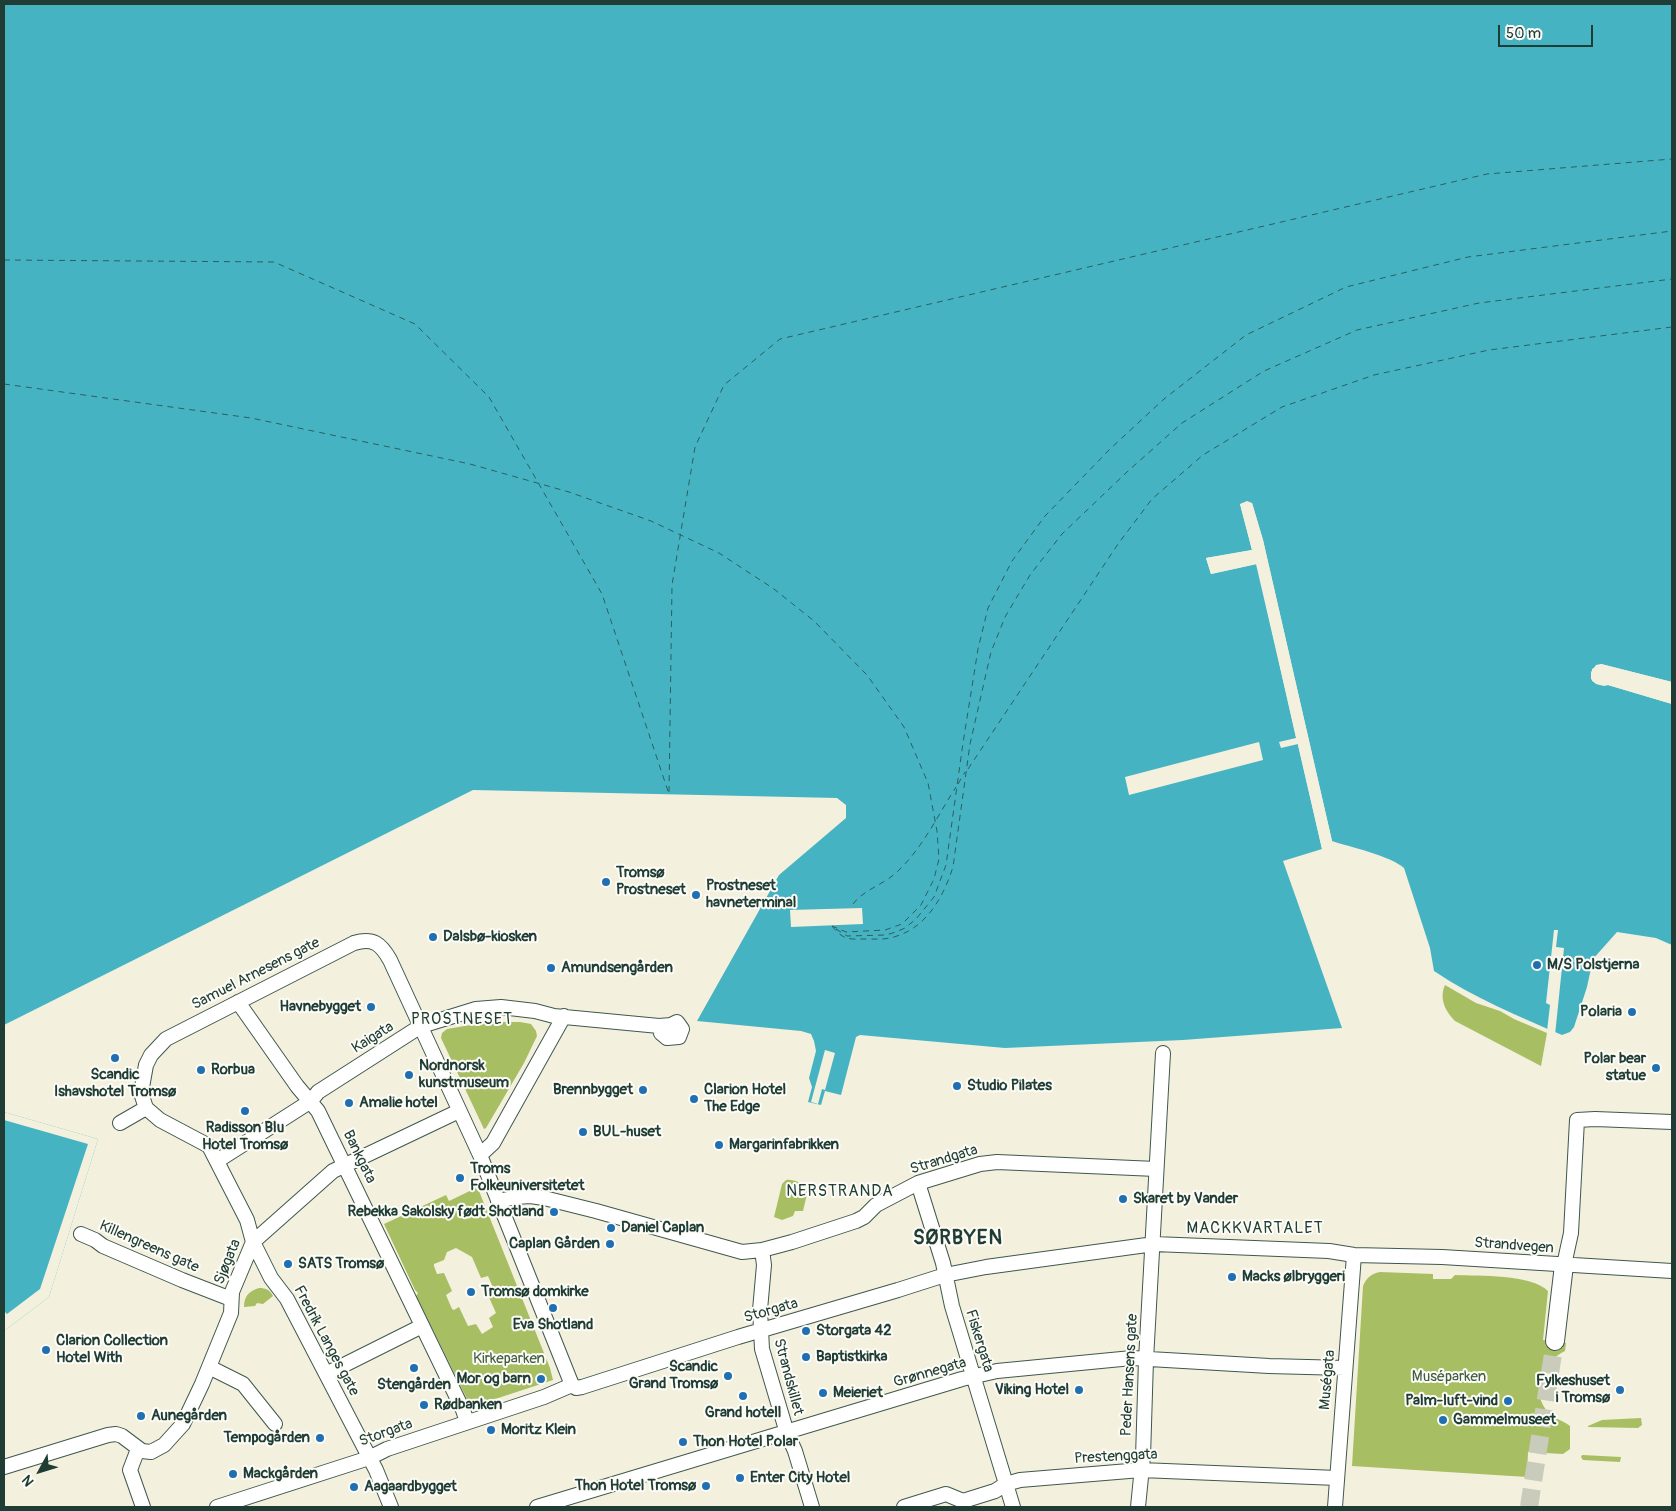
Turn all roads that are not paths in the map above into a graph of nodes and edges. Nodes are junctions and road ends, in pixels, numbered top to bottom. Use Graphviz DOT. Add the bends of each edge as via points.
graph roads {
  1 [pos="238,1002"];
  2 [pos="564,1016"];
  3 [pos="421,1026"];
  4 [pos="659,1026"];
  5 [pos="1163,1053"];
  6 [pos="311,1100"];
  7 [pos="146,1108"];
  8 [pos="459,1111"];
  9 [pos="1672,1122"];
  10 [pos="120,1123"];
  11 [pos="480,1155"];
  12 [pos="217,1161"];
  13 [pos="345,1165"];
  14 [pos="1156,1169"];
  15 [pos="918,1182"];
  16 [pos="498,1201"];
  17 [pos="81,1234"];
  18 [pos="253,1242"];
  19 [pos="1154,1244"];
  20 [pos="762,1250"];
  21 [pos="1354,1255"];
  22 [pos="1564,1265"];
  23 [pos="1672,1271"];
  24 [pos="945,1275"];
  25 [pos="231,1298"];
  26 [pos="422,1326"];
  27 [pos="760,1331"];
  28 [pos="1555,1341"];
  29 [pos="1146,1360"];
  30 [pos="209,1367"];
  31 [pos="1345,1368"];
  32 [pos="326,1374"];
  33 [pos="974,1377"];
  34 [pos="572,1385"];
  35 [pos="467,1422"];
  36 [pos="274,1424"];
  37 [pos="787,1433"];
  38 [pos="138,1449"];
  39 [pos="369,1458"];
  40 [pos="4,1467"];
  41 [pos="1141,1470"];
  42 [pos="1337,1478"];
  43 [pos="1006,1484"];
  44 [pos="558,1504"];
  45 [pos="144,1507"];
  46 [pos="217,1507"];
  47 [pos="391,1507"];
  48 [pos="537,1507"];
  49 [pos="812,1507"];
  50 [pos="904,1507"];
  51 [pos="1013,1507"];
  52 [pos="1138,1507"];
  53 [pos="1336,1507"];
  1 -- 3 [label="street, Samuel Arnesens gate" via="365,940 375,942 390,960"];
  1 -- 6 [label="street, Bankgata" via="296,1086"];
  1 -- 7 [label="street, Samuel Arnesens gate" via="166,1039 151,1054 141,1088"];
  2 -- 3 [label="street, Kaigata" via="501,1007 484,1008"];
  2 -- 4 [label="street, Kaigata"];
  2 -- 11 [label="street" via="493,1143"];
  3 -- 6 [label="street, Kaigata" via="318,1092"];
  3 -- 8 [label="street"];
  5 -- 14 [label="street"];
  6 -- 12 [label="street, Kaigata"];
  6 -- 13 [label="street, Bankgata"];
  7 -- 10 [label="street"];
  7 -- 12 [label="street, Fredrik Langes gate" via="166,1124 209,1146"];
  8 -- 11 [label="street"];
  8 -- 13 [label="street, Sjøgata"];
  9 -- 22 [label="street" via="1577,1120 1571,1233"];
  11 -- 16 [label="street"];
  12 -- 18 [label="street, Fredrik Langes gate" via="247,1220"];
  13 -- 18 [label="street, Sjøgata" via="333,1171"];
  13 -- 26 [label="street, Bankgata"];
  14 -- 15 [label="street, Strandgata" via="997,1162"];
  14 -- 19 [label="street, Peder Hansens gate"];
  15 -- 20 [label="street, Strandgata" via="876,1205 856,1221"];
  15 -- 24 [label="street, Fiskergata"];
  16 -- 20 [label="street, Strandgata" via="524,1196 544,1198 742,1252"];
  16 -- 34 [label="street"];
  17 -- 25 [label="street, Killengreens gate" via="102,1246"];
  18 -- 25 [label="street, Sjøgata"];
  18 -- 32 [label="street, Fredrik Langes gate"];
  19 -- 21 [label="street, Storgata"];
  19 -- 24 [label="street, Storgata"];
  19 -- 29 [label="street, Peder Hansens gate"];
  20 -- 27 [label="street, Strandskillet"];
  21 -- 22 [label="street, Strandvegen"];
  21 -- 31 [label="street, Muségata"];
  22 -- 23 [label="street, Strandvegen"];
  22 -- 28 [label="main road"];
  24 -- 27 [label="street, Storgata"];
  24 -- 33 [label="street, Fiskergata"];
  25 -- 30 [label="street, Sjøgata" via="231,1313"];
  26 -- 32 [label="street"];
  26 -- 35 [label="street, Bankgata"];
  27 -- 34 [label="street, Storgata" via="582,1387"];
  27 -- 37 [label="street, Strandskillet" via="762,1349"];
  29 -- 31 [label="street, Grønnegata"];
  29 -- 33 [label="street, Grønnegata" via="1087,1361 997,1371"];
  29 -- 41 [label="street, Peder Hansens gate"];
  30 -- 36 [label="street" via="243,1384"];
  30 -- 38 [label="street, Sjøgata" via="182,1424 170,1439 158,1450"];
  31 -- 42 [label="street, Muségata"];
  32 -- 39 [label="street, Fredrik Langes gate"];
  33 -- 37 [label="street, Grønnegata"];
  33 -- 43 [label="street, Fiskergata"];
  34 -- 35 [label="street, Storgata"];
  35 -- 39 [label="street, Storgata"];
  37 -- 44 [label="street, Grønnegata"];
  37 -- 49 [label="street, Strandskillet"];
  38 -- 40 [label="street" via="116,1434"];
  38 -- 45 [label="street" via="130,1470"];
  39 -- 46 [label="street, Storgata"];
  39 -- 47 [label="street, Fredrik Langes gate"];
  41 -- 42 [label="street, Prestenggata"];
  41 -- 43 [label="street, Prestenggata" via="1020,1480"];
  41 -- 52 [label="street, Peder Hansens gate"];
  42 -- 53 [label="street, Muségata"];
  43 -- 50 [label="street, Prestenggata" via="963,1501 946,1494"];
  43 -- 51 [label="street, Fiskergata"];
  44 -- 48 [label="street, Grønnegata"];
}
